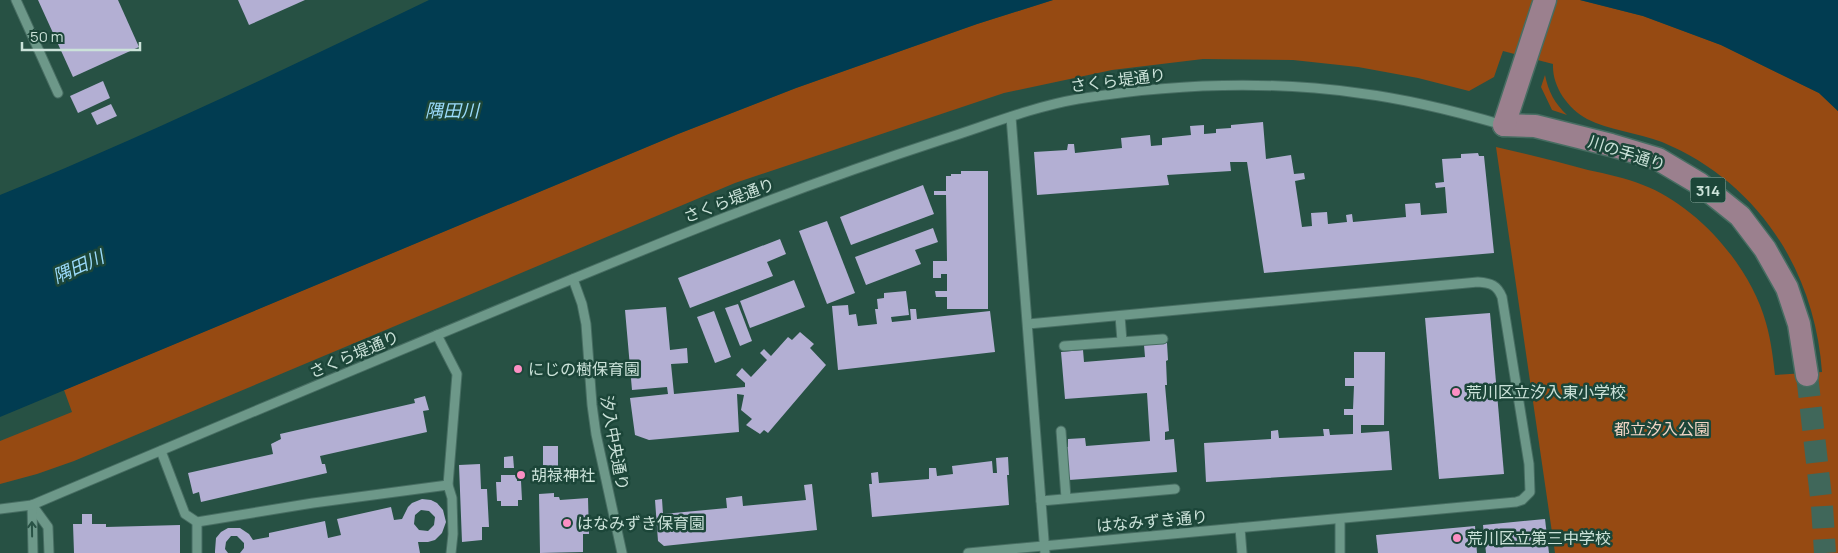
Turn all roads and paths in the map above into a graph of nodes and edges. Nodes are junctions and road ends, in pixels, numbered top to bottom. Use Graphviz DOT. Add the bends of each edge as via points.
graph roads {
  1 [pos="16,0"];
  2 [pos="1545,0"];
  3 [pos="58,92"];
  4 [pos="1011,117"];
  5 [pos="1504,125"];
  6 [pos="573,278"];
  7 [pos="1120,316"];
  8 [pos="1028,324"];
  9 [pos="437,335"];
  10 [pos="1163,339"];
  11 [pos="1122,341"];
  12 [pos="1064,346"];
  13 [pos="1800,376"];
  14 [pos="1061,431"];
  15 [pos="161,451"];
  16 [pos="448,485"];
  17 [pos="1175,489"];
  18 [pos="1066,498"];
  19 [pos="1041,501"];
  20 [pos="32,505"];
  21 [pos="0,509"];
  22 [pos="1340,519"];
  23 [pos="197,522"];
  24 [pos="1240,528"];
  25 [pos="1045,550"];
  26 [pos="33,553"];
  27 [pos="49,553"];
  28 [pos="197,553"];
  29 [pos="451,553"];
  30 [pos="622,553"];
  31 [pos="968,553"];
  32 [pos="1242,553"];
  33 [pos="1340,553"];
  1 -- 3 [label="street"];
  2 -- 5 [label="main road"];
  4 -- 5 [label="street, さくら堤通り" via="1036,108 1103,96 1246,85 1357,92"];
  4 -- 6 [label="street, さくら堤通り" via="760,203"];
  4 -- 8 [label="street"];
  5 -- 13 [label="main road, 川の手通り / 314" via="1532,138 1652,172 1692,195 1729,226 1753,256 1774,293"];
  6 -- 9 [label="street, さくら堤通り"];
  6 -- 30 [label="street, 汐入中央通り" via="586,324 596,434"];
  7 -- 8 [label="street"];
  7 -- 11 [label="street"];
  7 -- 22 [label="street, はなみずき通り" via="1478,282 1489,282 1497,287 1502,297 1529,464 1531,487 1528,496 1516,502"];
  8 -- 19 [label="street"];
  9 -- 15 [label="street, さくら堤通り"];
  9 -- 16 [label="street" via="457,374"];
  10 -- 11 [label="street"];
  11 -- 12 [label="street"];
  14 -- 18 [label="street"];
  15 -- 20 [label="street, さくら堤通り"];
  15 -- 23 [label="street" via="184,514"];
  16 -- 23 [label="street"];
  16 -- 29 [label="street" via="452,498"];
  17 -- 18 [label="street"];
  18 -- 19 [label="street"];
  19 -- 25 [label="street"];
  20 -- 21 [label="street, さくら堤通り"];
  26 -- 20 [label="street, one-way"];
  20 -- 27 [label="street" via="48,527"];
  22 -- 24 [label="street, はなみずき通り"];
  22 -- 33 [label="street"];
  23 -- 28 [label="street"];
  24 -- 25 [label="street, はなみずき通り"];
  24 -- 32 [label="street"];
  25 -- 31 [label="street, はなみずき通り"];
}
